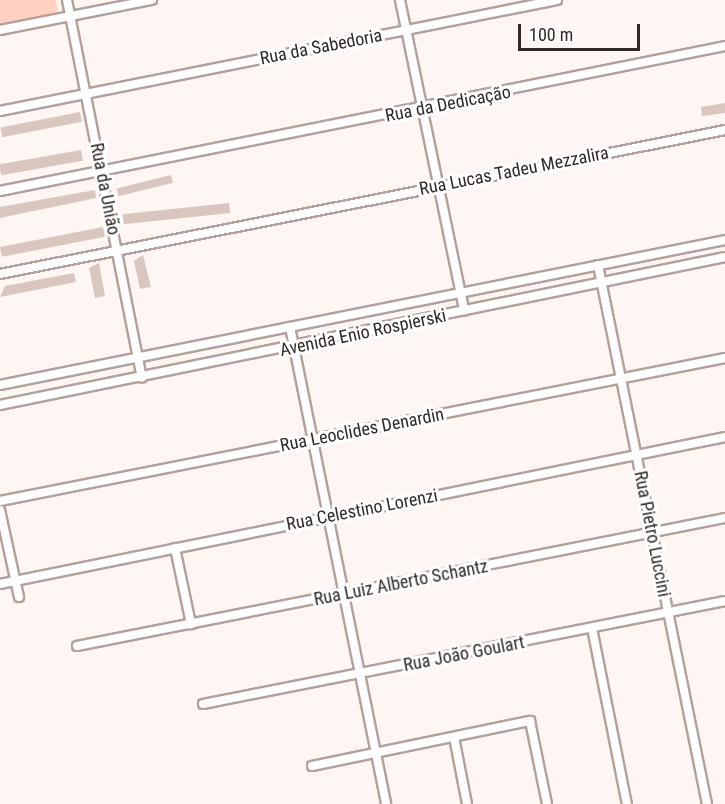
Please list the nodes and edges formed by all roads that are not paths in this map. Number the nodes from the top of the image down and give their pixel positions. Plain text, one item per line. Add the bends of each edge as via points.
1 (67, 0) edge
2 (152, 0) edge
3 (400, 0) edge
4 (557, 0) edge
5 (70, 16) junction
6 (0, 30) edge
7 (405, 31) junction
8 (725, 46) edge
9 (85, 93) junction
10 (422, 110) junction
11 (0, 111) edge
12 (725, 130) edge
13 (102, 171) junction
14 (439, 186) junction
15 (0, 191) edge
16 (725, 240) edge
17 (117, 252) junction
18 (725, 256) edge
19 (597, 265) junction
20 (0, 274) edge
21 (602, 282) junction
22 (460, 291) junction
23 (464, 310) junction
24 (291, 327) junction
25 (295, 348) junction
26 (139, 358) junction
27 (725, 358) edge
28 (142, 378) junction
29 (623, 379) junction
30 (0, 385) edge
31 (0, 405) edge
32 (725, 437) edge
33 (315, 438) junction
34 (636, 455) junction
35 (0, 501) edge
36 (0, 510) edge
37 (332, 517) junction
38 (725, 518) edge
39 (652, 532) junction
40 (176, 548) junction
41 (15, 580) junction
42 (0, 584) edge
43 (346, 594) junction
44 (19, 597) dead end
45 (725, 601) edge
46 (668, 610) junction
47 (191, 624) junction
48 (592, 628) junction
49 (77, 646) dead end
50 (361, 674) junction
51 (203, 704) dead end
52 (454, 737) junction
53 (376, 753) junction
54 (312, 766) dead end
55 (386, 804) edge
56 (466, 804) edge
57 (546, 804) edge
58 (627, 804) edge
59 (707, 804) edge

1 - 5 street, Rua da União
2 - 5 street
3 - 7 street
4 - 7 street, Rua da Sabedoria
5 - 6 street
5 - 9 street, Rua da União
7 - 9 street, Rua da Sabedoria
7 - 10 street
8 - 10 street, Rua da Dedicação
9 - 11 street, Rua da Sabedoria
9 - 13 street, Rua da União
10 - 13 street, Rua da Dedicação via 170,154
10 - 14 street
12 - 14 street, Rua Lucas Tadeu Mezzalira
13 - 15 street, Rua da Dedicação
13 - 17 street, Rua da União
14 - 17 street, Rua Lucas Tadeu Mezzalira
14 - 22 street
16 - 19 street, Avenida Enio Rospierski
17 - 20 street, Rua Lucas Tadeu Mezzalira
17 - 26 street, Rua da União
18 - 21 street, Avenida Enio Rospierski
19 - 21 street, Rua Pietro Luccini
19 - 22 street, Avenida Enio Rospierski
21 - 23 street, Avenida Enio Rospierski
21 - 29 street, Rua Pietro Luccini
22 - 23 street
22 - 24 street, Avenida Enio Rospierski
23 - 25 street, Avenida Enio Rospierski
24 - 25 street
24 - 26 street, Avenida Enio Rospierski
25 - 28 street, Avenida Enio Rospierski
25 - 33 street
26 - 28 street, Rua da União
26 - 30 street, Avenida Enio Rospierski
27 - 29 street, Rua Leoclides Denardin
28 - 31 street, Avenida Enio Rospierski
29 - 33 street, Rua Leoclides Denardin
29 - 34 street, Rua Pietro Luccini
32 - 34 street, Rua Celestino Lorenzi
33 - 35 street, Rua Leoclides Denardin
33 - 37 street
34 - 37 street, Rua Celestino Lorenzi
34 - 39 street, Rua Pietro Luccini
36 - 41 street
37 - 40 street, Rua Celestino Lorenzi
37 - 43 street
38 - 39 street, Rua Luiz Alberto Schantz
39 - 43 street, Rua Luiz Alberto Schantz
39 - 46 street, Rua Pietro Luccini
40 - 41 street, Rua Celestino Lorenzi
40 - 47 street
41 - 42 street, Rua Celestino Lorenzi
41 - 44 street
43 - 47 street, Rua Luiz Alberto Schantz
43 - 50 street
45 - 46 street, Rua João Goulart
46 - 48 street, Rua João Goulart
46 - 59 street, Rua Pietro Luccini
47 - 49 street, Rua Luiz Alberto Schantz
48 - 50 street, Rua João Goulart
48 - 58 street
50 - 51 street, Rua João Goulart
50 - 53 street
52 - 53 street
52 - 56 street
52 - 57 street via 530,722
53 - 54 street
53 - 55 street

